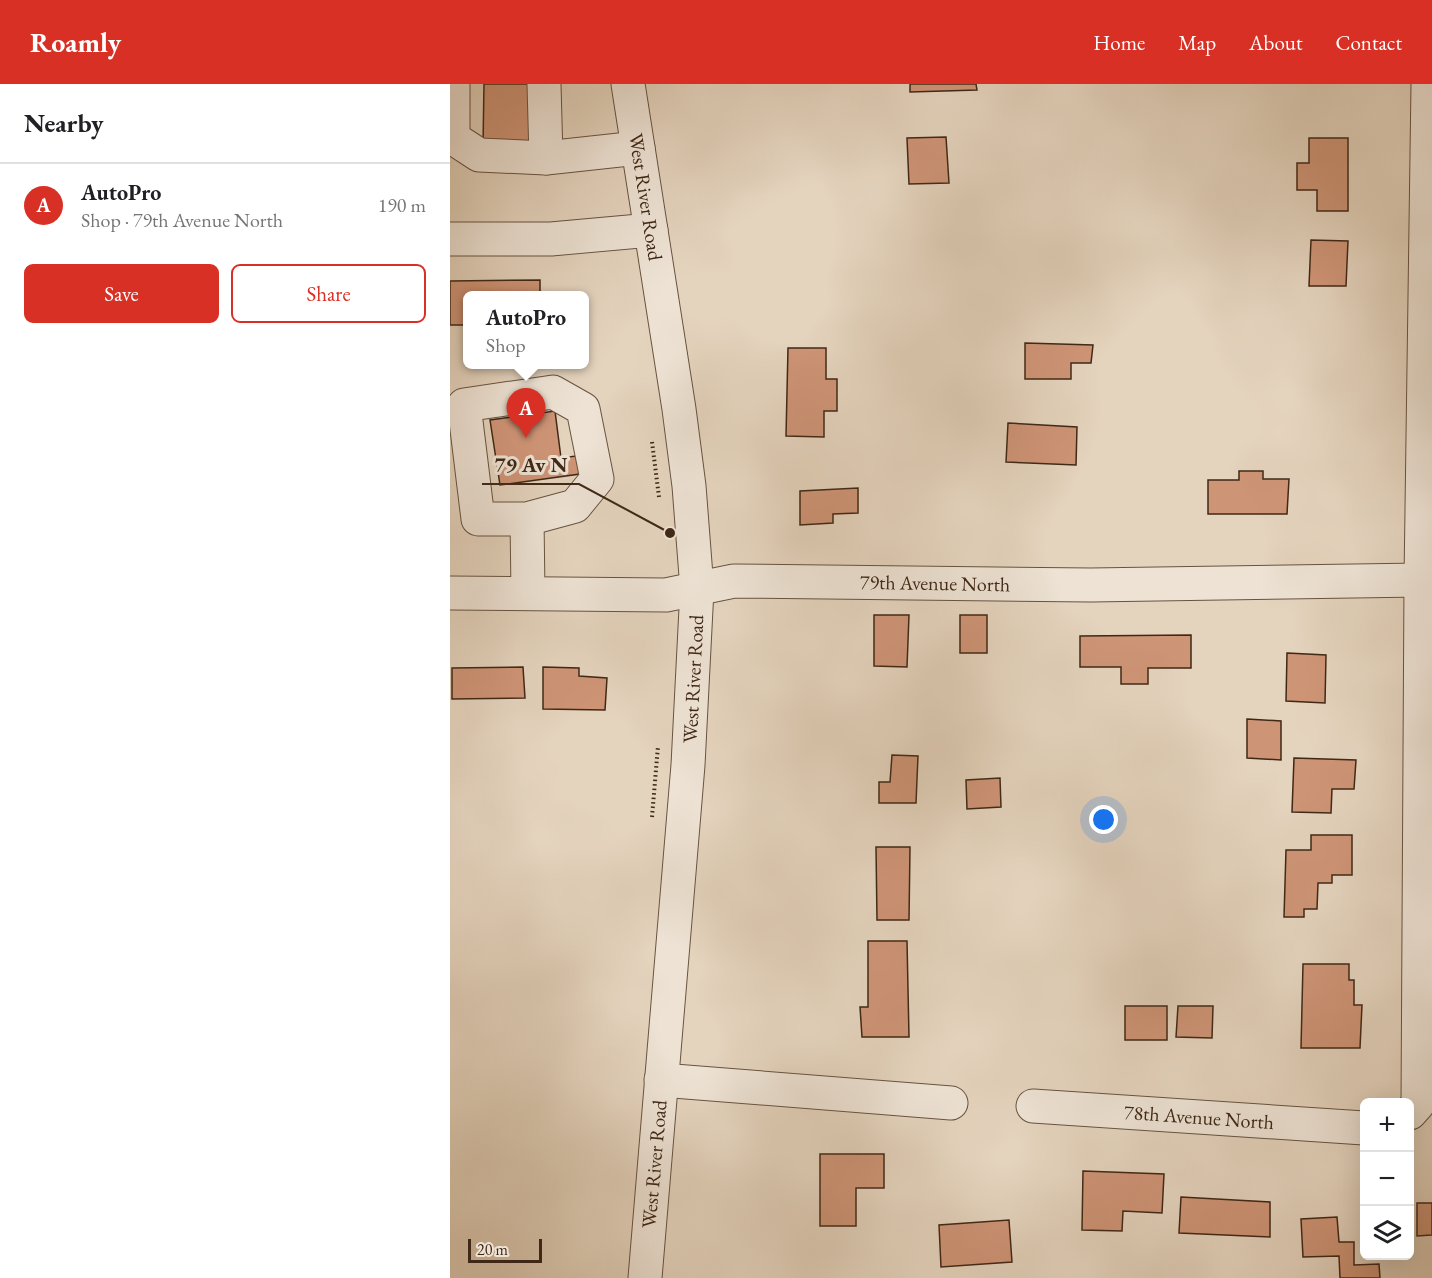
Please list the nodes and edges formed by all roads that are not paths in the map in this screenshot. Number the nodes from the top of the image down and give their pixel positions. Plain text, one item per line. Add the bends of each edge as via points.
1 (453, 84) edge
2 (544, 84) edge
3 (628, 84) edge
4 (1428, 84) edge
5 (638, 148) junction
6 (546, 158) junction
7 (651, 230) junction
8 (450, 239) edge
9 (527, 519) junction
10 (1421, 580) junction
11 (697, 589) junction
12 (450, 593) edge
13 (528, 593) junction
14 (661, 1080) junction
15 (951, 1103) dead end
16 (1034, 1106) dead end
17 (1414, 1108) edge
18 (1360, 1128) edge
19 (645, 1278) edge

1 - 6 street via 453,138 479,155
2 - 6 street
3 - 5 street, West River Road
4 - 10 street
5 - 6 street
5 - 7 street, West River Road
7 - 8 street via 551,239
7 - 11 street, West River Road via 689,486
9 - 9 street via 575,506 597,479 583,409 553,392 464,405 478,519
9 - 13 street
10 - 11 street, 79th Avenue North via 1091,585 734,581
10 - 17 street
11 - 13 street, 79th Avenue North via 666,595
11 - 14 street, West River Road via 688,765
12 - 13 street, 79th Avenue North
14 - 15 street
14 - 19 street, West River Road
16 - 18 street, 78th Avenue North

